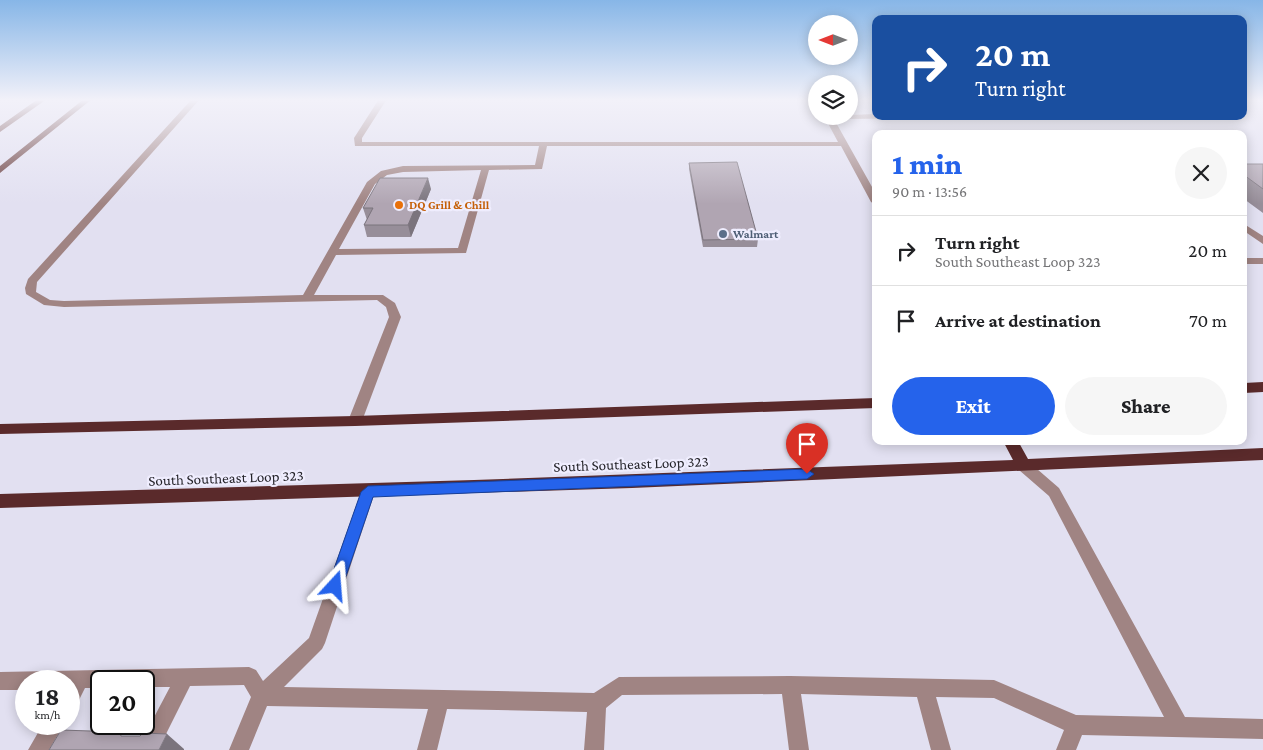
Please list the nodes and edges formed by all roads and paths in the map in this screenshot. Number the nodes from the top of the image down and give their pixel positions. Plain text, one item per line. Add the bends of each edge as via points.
1 (45, 134) edge
2 (164, 134) edge
3 (361, 134) edge
4 (837, 134) edge
5 (843, 144) junction
6 (542, 145) junction
7 (486, 167) junction
8 (0, 170) edge
9 (872, 195) edge
10 (1247, 228) edge
11 (1263, 241) edge
12 (332, 252) junction
13 (1247, 261) edge
14 (1263, 261) edge
15 (308, 297) junction
16 (1263, 387) edge
17 (1247, 388) edge
18 (872, 403) edge
19 (355, 421) junction
20 (0, 428) edge
21 (1012, 445) edge
22 (1263, 454) edge
23 (1024, 466) junction
24 (368, 492) junction
25 (0, 501) edge
26 (186, 676) junction
27 (81, 678) joint
28 (0, 681) edge
29 (790, 685) junction
30 (924, 688) junction
31 (261, 696) junction
32 (440, 699) junction
33 (597, 703) junction
34 (1076, 724) junction
35 (1180, 727) junction
36 (1263, 729) edge
37 (47, 735) edge
38 (149, 748) edge
39 (38, 750) edge
40 (239, 750) edge
41 (427, 750) edge
42 (594, 750) edge
43 (799, 750) edge
44 (941, 750) edge
45 (1066, 750) edge

1 - 8 main road
2 - 15 lane via 32,281 31,294 48,303 64,304
3 - 6 lane via 358,144
4 - 5 lane
5 - 6 lane
5 - 9 lane
6 - 7 lane via 539,167
7 - 12 lane via 403,168 378,175
7 - 12 lane via 462,251
10 - 11 lane
12 - 15 lane
13 - 14 lane
15 - 19 lane via 379,297 387,300 394,311 395,317
16 - 17 highway
18 - 19 highway
19 - 20 highway
21 - 23 highway
22 - 23 highway, South Southeast Loop 323
23 - 24 highway, South Southeast Loop 323
23 - 35 lane via 1054,492
24 - 25 highway, South Southeast Loop 323
24 - 31 lane via 316,643
26 - 27 lane
26 - 31 lane via 249,676
26 - 38 lane
27 - 28 lane
29 - 30 lane
29 - 33 lane via 618,686
29 - 43 lane
30 - 34 lane via 994,689
30 - 44 lane
31 - 32 lane
31 - 40 lane
32 - 33 lane
32 - 41 lane
33 - 42 lane
34 - 35 lane
34 - 45 lane
35 - 36 lane
37 - 39 lane

